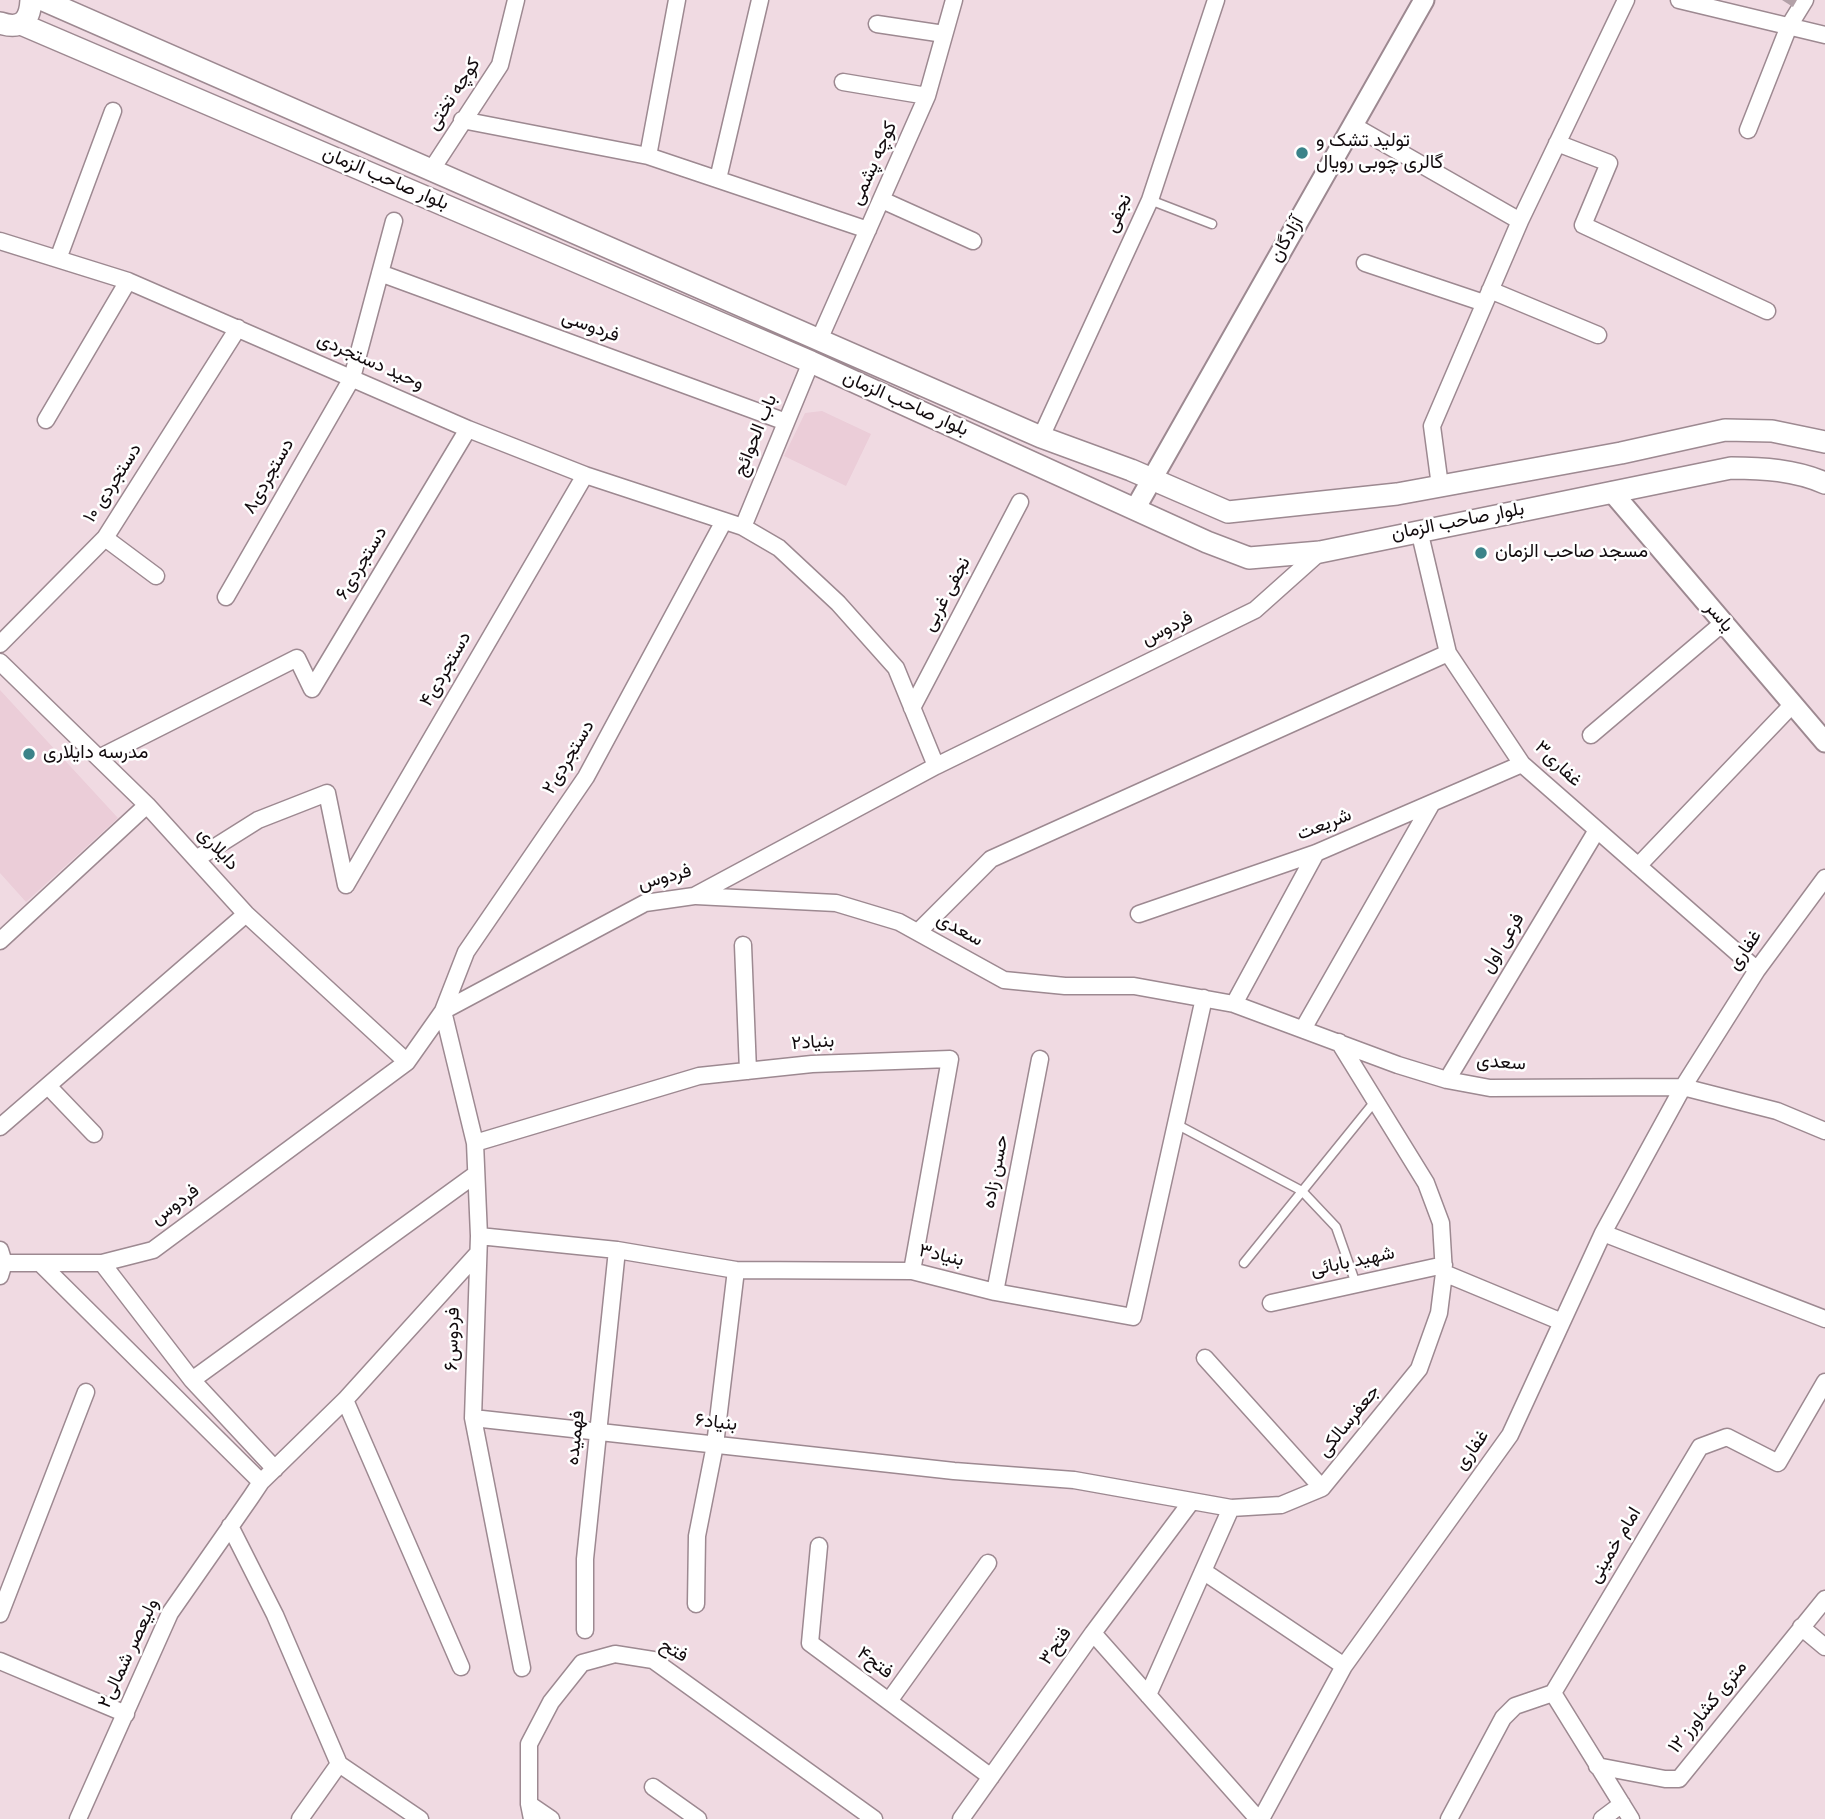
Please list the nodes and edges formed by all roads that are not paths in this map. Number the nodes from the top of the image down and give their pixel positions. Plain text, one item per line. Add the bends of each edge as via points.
1 (31, 0) edge
2 (43, 0) edge
3 (516, 0) edge
4 (677, 0) edge
5 (760, 0) edge
6 (954, 0) edge
7 (1216, 0) edge
8 (1424, 0) edge
9 (1626, 0) edge
10 (1805, 0) edge
11 (1687, 1) edge
12 (10, 24) edge
13 (877, 24) dead end
14 (1789, 26) junction
15 (944, 34) junction
16 (1825, 34) edge
17 (843, 82) dead end
18 (927, 96) junction
19 (113, 111) dead end
20 (463, 120) junction
21 (1354, 126) junction
22 (1748, 130) dead end
23 (1557, 143) junction
24 (648, 156) junction
25 (432, 169) junction
26 (718, 179) junction
27 (882, 200) junction
28 (1150, 200) junction
29 (394, 221) dead end
30 (1520, 221) junction
31 (1212, 224) dead end
32 (869, 230) junction
33 (0, 241) edge
34 (974, 241) dead end
35 (58, 259) junction
36 (1365, 263) dead end
37 (380, 273) junction
38 (128, 281) junction
39 (1487, 296) junction
40 (1767, 311) dead end
41 (238, 328) junction
42 (1598, 335) dead end
43 (819, 340) junction
44 (811, 362) junction
45 (352, 378) junction
46 (46, 420) dead end
47 (786, 422) junction
48 (468, 429) junction
49 (1041, 438) junction
50 (1823, 439) edge
51 (585, 475) junction
52 (1151, 479) junction
53 (1825, 483) edge
54 (1440, 486) junction
55 (1612, 492) junction
56 (1020, 502) dead end
57 (1135, 509) junction
58 (724, 521) junction
59 (743, 527) junction
60 (1419, 530) junction
61 (105, 538) junction
62 (1320, 552) junction
63 (156, 576) dead end
64 (226, 597) dead end
65 (1723, 623) junction
66 (0, 644) edge
67 (1448, 653) junction
68 (0, 662) edge
69 (1792, 705) junction
70 (912, 708) junction
71 (1591, 736) dead end
72 (1825, 742) edge
73 (99, 758) junction
74 (1522, 764) junction
75 (936, 766) junction
76 (1432, 803) junction
77 (147, 805) junction
78 (1597, 830) junction
79 (1316, 853) junction
80 (196, 859) junction
81 (1638, 866) junction
82 (1825, 878) edge
83 (694, 896) junction
84 (246, 914) junction
85 (1139, 915) dead end
86 (918, 932) junction
87 (0, 941) edge
88 (743, 945) dead end
89 (1757, 970) junction
90 (1204, 998) junction
91 (1234, 1004) junction
92 (443, 1011) junction
93 (1303, 1028) junction
94 (1339, 1042) junction
95 (1040, 1059) dead end
96 (407, 1062) junction
97 (748, 1071) junction
98 (1447, 1080) junction
99 (48, 1086) junction
100 (1683, 1087) junction
101 (1376, 1100) junction
102 (1176, 1124) junction
103 (0, 1127) edge
104 (1825, 1131) edge
105 (94, 1134) dead end
106 (475, 1143) junction
107 (476, 1174) junction
108 (1302, 1191) junction
109 (1603, 1233) junction
110 (479, 1236) junction
111 (617, 1250) junction
112 (478, 1253) junction
113 (1, 1263) edge
114 (40, 1263) junction
115 (102, 1263) junction
116 (1244, 1263) dead end
117 (1444, 1269) junction
118 (736, 1270) junction
119 (912, 1271) junction
120 (1356, 1284) junction
121 (995, 1292) junction
122 (1271, 1303) dead end
123 (1825, 1319) edge
124 (1562, 1322) junction
125 (1205, 1358) dead end
126 (192, 1380) junction
127 (1825, 1382) edge
128 (86, 1392) dead end
129 (345, 1400) junction
130 (473, 1418) junction
131 (599, 1432) junction
132 (715, 1445) junction
133 (275, 1469) junction
134 (954, 1471) joint
135 (261, 1482) junction
136 (1322, 1488) junction
137 (1191, 1502) junction
138 (1231, 1508) junction
139 (230, 1526) junction
140 (819, 1546) dead end
141 (988, 1563) dead end
142 (1203, 1571) junction
143 (1825, 1599) edge
144 (696, 1604) dead end
145 (0, 1614) edge
146 (1801, 1627) junction
147 (585, 1630) dead end
148 (1093, 1633) junction
149 (1825, 1647) edge
150 (0, 1661) edge
151 (1344, 1665) junction
152 (461, 1667) dead end
153 (522, 1668) dead end
154 (1553, 1693) junction
155 (1148, 1695) junction
156 (889, 1701) junction
157 (126, 1714) junction
158 (339, 1764) junction
159 (1597, 1766) junction
160 (991, 1777) junction
161 (653, 1787) dead end
162 (1622, 1804) junction
163 (531, 1811) edge
164 (78, 1819) edge
165 (300, 1819) edge
166 (420, 1819) edge
167 (551, 1819) edge
168 (698, 1819) edge
169 (874, 1819) edge
170 (961, 1819) edge
171 (1260, 1819) edge
172 (1449, 1819) edge
173 (1602, 1819) edge
174 (1631, 1819) edge

1 - 12 main road via 30,12
2 - 25 main road, بلوار صاحب الزمان
3 - 20 street, کوچه تختی via 500,65
4 - 24 street
5 - 26 street
6 - 15 street, کوچه پشمی
7 - 28 street, نجفی
8 - 21 street, آزادگان
9 - 23 street
10 - 14 street
11 - 14 street
12 - 44 main road, بلوار صاحب الزمان
13 - 15 street
14 - 16 street
14 - 22 street
15 - 18 street, کوچه پشمی
17 - 18 street
18 - 27 street, کوچه پشمی
19 - 35 street
20 - 24 street
20 - 25 street, کوچه تختی
21 - 30 street
21 - 52 street, آزادگان
23 - 30 street
23 - 40 street via 1609,163 1583,225
24 - 26 street
25 - 43 main road, بلوار صاحب الزمان
26 - 32 street
27 - 32 street, کوچه پشمی
27 - 34 street
28 - 31 lane
28 - 49 street, نجفی
29 - 37 street, دستجردی۸
30 - 39 street
32 - 43 street, کوچه پشمی
33 - 35 street, وحید دستجردی
35 - 38 street, وحید دستجردی
36 - 39 street
37 - 45 street, دستجردی۸
37 - 47 street, فردوسی
38 - 41 street, وحید دستجردی
38 - 46 street
39 - 42 street
39 - 54 street via 1432,426
41 - 45 street, وحید دستجردی
41 - 61 street, دستجردی ۱۰
43 - 49 main road, بلوار صاحب الزمان
44 - 47 street, باب الحوائج
44 - 57 main road, بلوار صاحب الزمان
45 - 48 street, وحید دستجردی
45 - 64 street, دستجردی۸
47 - 59 street, باب الحوائج
48 - 51 street, وحید دستجردی
48 - 73 street, دستجردی۶ via 312,690 297,658
49 - 52 main road, بلوار صاحب الزمان
50 - 54 main road, بلوار صاحب الزمان via 1725,430
51 - 58 street, وحید دستجردی
51 - 80 street, دستجردی۴ via 346,885 327,793 258,820
52 - 54 main road, بلوار صاحب الزمان via 1228,512
52 - 57 street, آزادگان
53 - 55 main road, بلوار صاحب الزمان via 1767,468 1731,468
55 - 60 main road, بلوار صاحب الزمان
55 - 65 street, یاسر
56 - 70 street, نجفی غربی
57 - 62 main road, بلوار صاحب الزمان via 1249,558
58 - 59 street, وحید دستجردی
58 - 92 street, دستجردی۲ via 586,777 466,952
59 - 70 street via 779,548 838,603 896,668
60 - 62 main road, بلوار صاحب الزمان
60 - 67 street, غفاری۳
61 - 63 street
61 - 66 street, دستجردی ۱۰
62 - 75 street, فردوس via 1255,610
65 - 69 street, یاسر
65 - 71 street
67 - 74 street, غفاری۳
67 - 86 street via 991,859
68 - 73 street, دایلاری
69 - 72 street, یاسر
69 - 81 street
70 - 75 street
73 - 77 street, دایلاری
74 - 76 street, شریعت
74 - 78 street, غفاری۳
75 - 83 street, فردوس
76 - 79 street, شریعت
76 - 93 street
77 - 80 street, دایلاری
77 - 87 street
78 - 81 street, غفاری۳
78 - 98 street, فرعی اول
79 - 85 street, شریعت
79 - 91 street
80 - 84 street, دایلاری
81 - 89 street, غفاری۳
82 - 89 street, غفاری
83 - 86 street, سعدی via 836,903
83 - 92 street, فردوس via 645,903
84 - 96 street, دایلاری
84 - 99 street
86 - 90 street, سعدی via 1004,980 1134,986
88 - 97 street
89 - 100 street, غفاری
90 - 91 street, سعدی
90 - 102 street
91 - 93 street, سعدی
92 - 96 street, فردوس
92 - 106 street, فردوس۶
93 - 94 street, سعدی
94 - 98 street, سعدی
94 - 101 street, جعفرسالکی
95 - 121 street, حسن زاده
96 - 115 street, فردوس via 153,1250
97 - 106 street, بنیاد۲ via 699,1076
97 - 119 street, بنیاد۲ via 950,1059
98 - 100 street, سعدی via 1490,1088
99 - 103 street
99 - 105 street
100 - 104 street via 1777,1111
100 - 109 street, غفاری
101 - 108 lane
101 - 117 street, جعفرسالکی via 1426,1183 1441,1223
102 - 108 lane
102 - 121 street, بنیاد۳ via 1133,1317
106 - 107 street, فردوس۶
107 - 110 street, فردوس۶
107 - 126 street
108 - 116 lane
108 - 120 lane via 1335,1227
109 - 123 street
109 - 124 street, غفاری
110 - 111 street, بنیاد۳
110 - 112 street, فردوس۶
111 - 118 street, بنیاد۳
111 - 131 street, فهمیده
112 - 129 street, ولیعصر شمالی۲
112 - 130 street, فردوس۶
113 - 114 street, فردوس
114 - 115 street, فردوس
114 - 135 street
115 - 126 street
117 - 120 street, شهید بابائی
117 - 124 street
117 - 136 street, جعفرسالکی via 1439,1313 1419,1369
118 - 119 street, بنیاد۳
118 - 132 street
119 - 121 street, بنیاد۳
120 - 122 street, شهید بابائی
124 - 151 street, غفاری via 1510,1435
125 - 136 street
126 - 133 street
127 - 154 street, امام خمینی via 1778,1463 1727,1437 1700,1447
128 - 145 street
129 - 133 street, ولیعصر شمالی۲
129 - 152 street
130 - 131 street, بنیاد۶
130 - 153 street, فردوس۶
131 - 132 street, بنیاد۶
131 - 147 street, فهمیده via 585,1559
132 - 134 street, بنیاد۶
132 - 144 street via 697,1536
133 - 135 street, ولیعصر شمالی۲
134 - 137 street, جعفرسالکی via 1074,1480
135 - 139 street, ولیعصر شمالی۲
136 - 138 street, جعفرسالکی via 1281,1505
137 - 138 street, جعفرسالکی
137 - 148 street, فتح۳
138 - 142 street
139 - 157 street, ولیعصر شمالی۲ via 170,1612
139 - 158 street via 275,1615
140 - 156 street, فتح۴ via 810,1643
141 - 156 street
142 - 151 street
142 - 155 street
143 - 146 street, ۱۲ متری کشاورز
146 - 149 street
146 - 159 street, ۱۲ متری کشاورز via 1679,1779
148 - 155 street
148 - 160 street, فتح۳
150 - 157 street
151 - 171 street, غفاری
154 - 159 street
154 - 172 street via 1515,1706 1503,1718
155 - 171 street
156 - 160 street, فتح۴
157 - 164 street, ولیعصر شمالی۲
158 - 165 street
158 - 166 street
159 - 162 street
160 - 170 street, فتح۳
161 - 168 street
162 - 173 street
162 - 174 street
163 - 167 street
163 - 169 street, فتح via 528,1745 551,1702 583,1662 615,1654 653,1660

